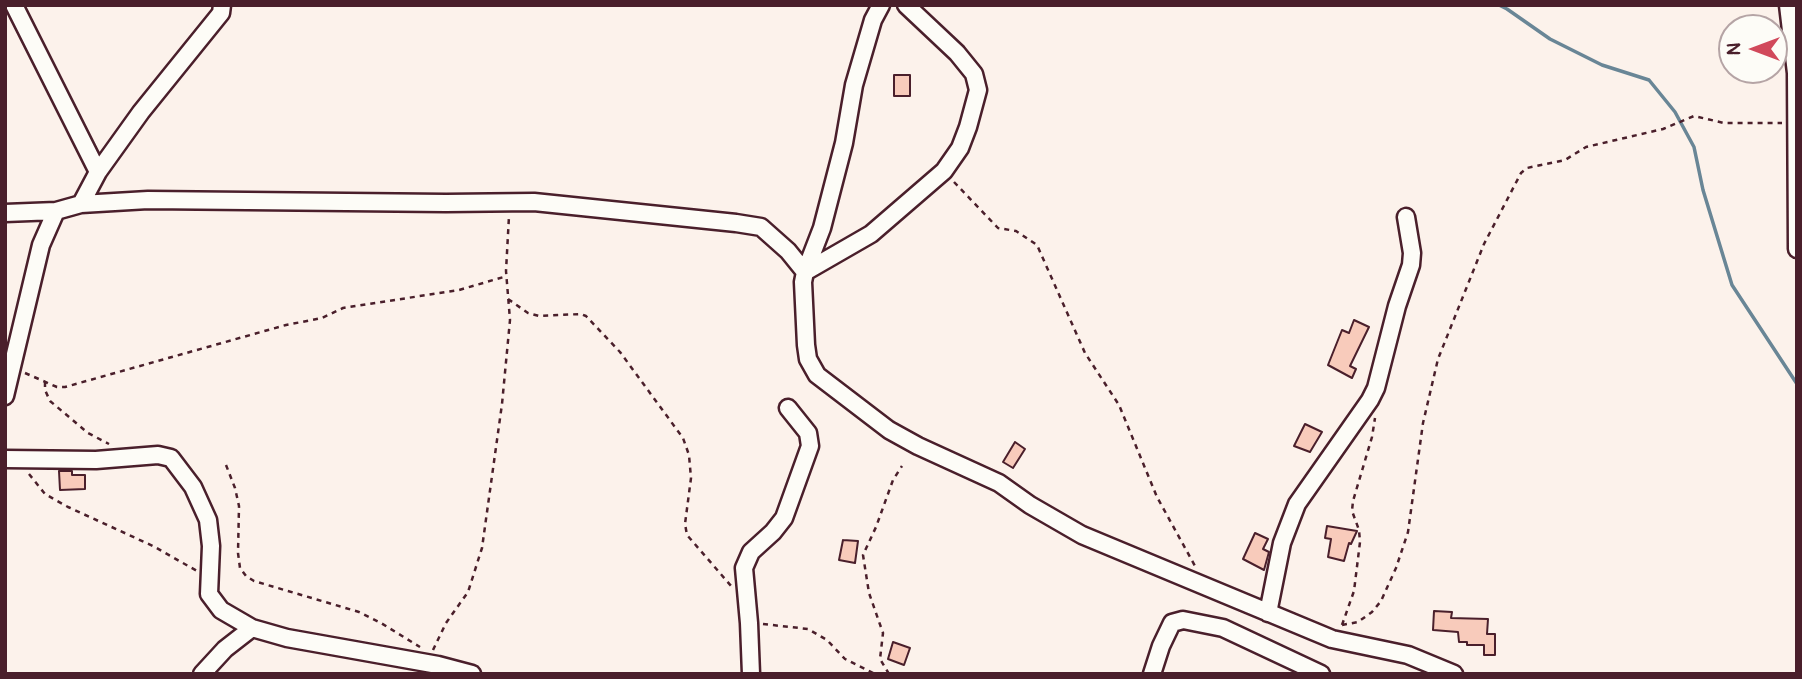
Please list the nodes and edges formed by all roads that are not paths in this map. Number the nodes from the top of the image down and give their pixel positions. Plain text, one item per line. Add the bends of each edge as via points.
1 (14, 5) edge
2 (222, 5) edge
3 (881, 5) edge
4 (906, 5) edge
5 (1788, 5) edge
6 (1796, 123) edge
7 (98, 172) junction
8 (80, 204) junction
9 (56, 211) junction
10 (5, 213) edge
11 (1406, 217) dead end
12 (1797, 249) edge
13 (805, 272) junction
14 (5, 396) edge
15 (788, 408) dead end
16 (9, 459) edge
17 (1268, 613) junction
18 (253, 628) junction
19 (202, 674) edge
20 (472, 674) edge
21 (751, 674) edge
22 (1152, 674) edge
23 (1321, 674) edge
24 (1454, 674) edge

1 - 7 street
2 - 7 street
3 - 13 street via 854,85 822,228
4 - 13 street via 974,75 978,90 968,127 944,171 871,234
5 - 6 street
6 - 12 street
7 - 8 street
8 - 9 street
8 - 13 street via 148,200 534,202 761,227
9 - 10 street
9 - 14 street via 41,245
11 - 17 street via 1411,265 1382,371 1370,400 1297,504 1282,543
13 - 17 street via 808,359 817,375 889,430 999,483 1082,535
15 - 21 street via 808,433 810,446 784,519 746,558
16 - 18 street via 171,458 193,487 210,526 209,589 213,601
17 - 24 street via 1332,639 1408,655
18 - 19 street
18 - 20 street
22 - 23 street via 1172,624 1183,620 1223,628

